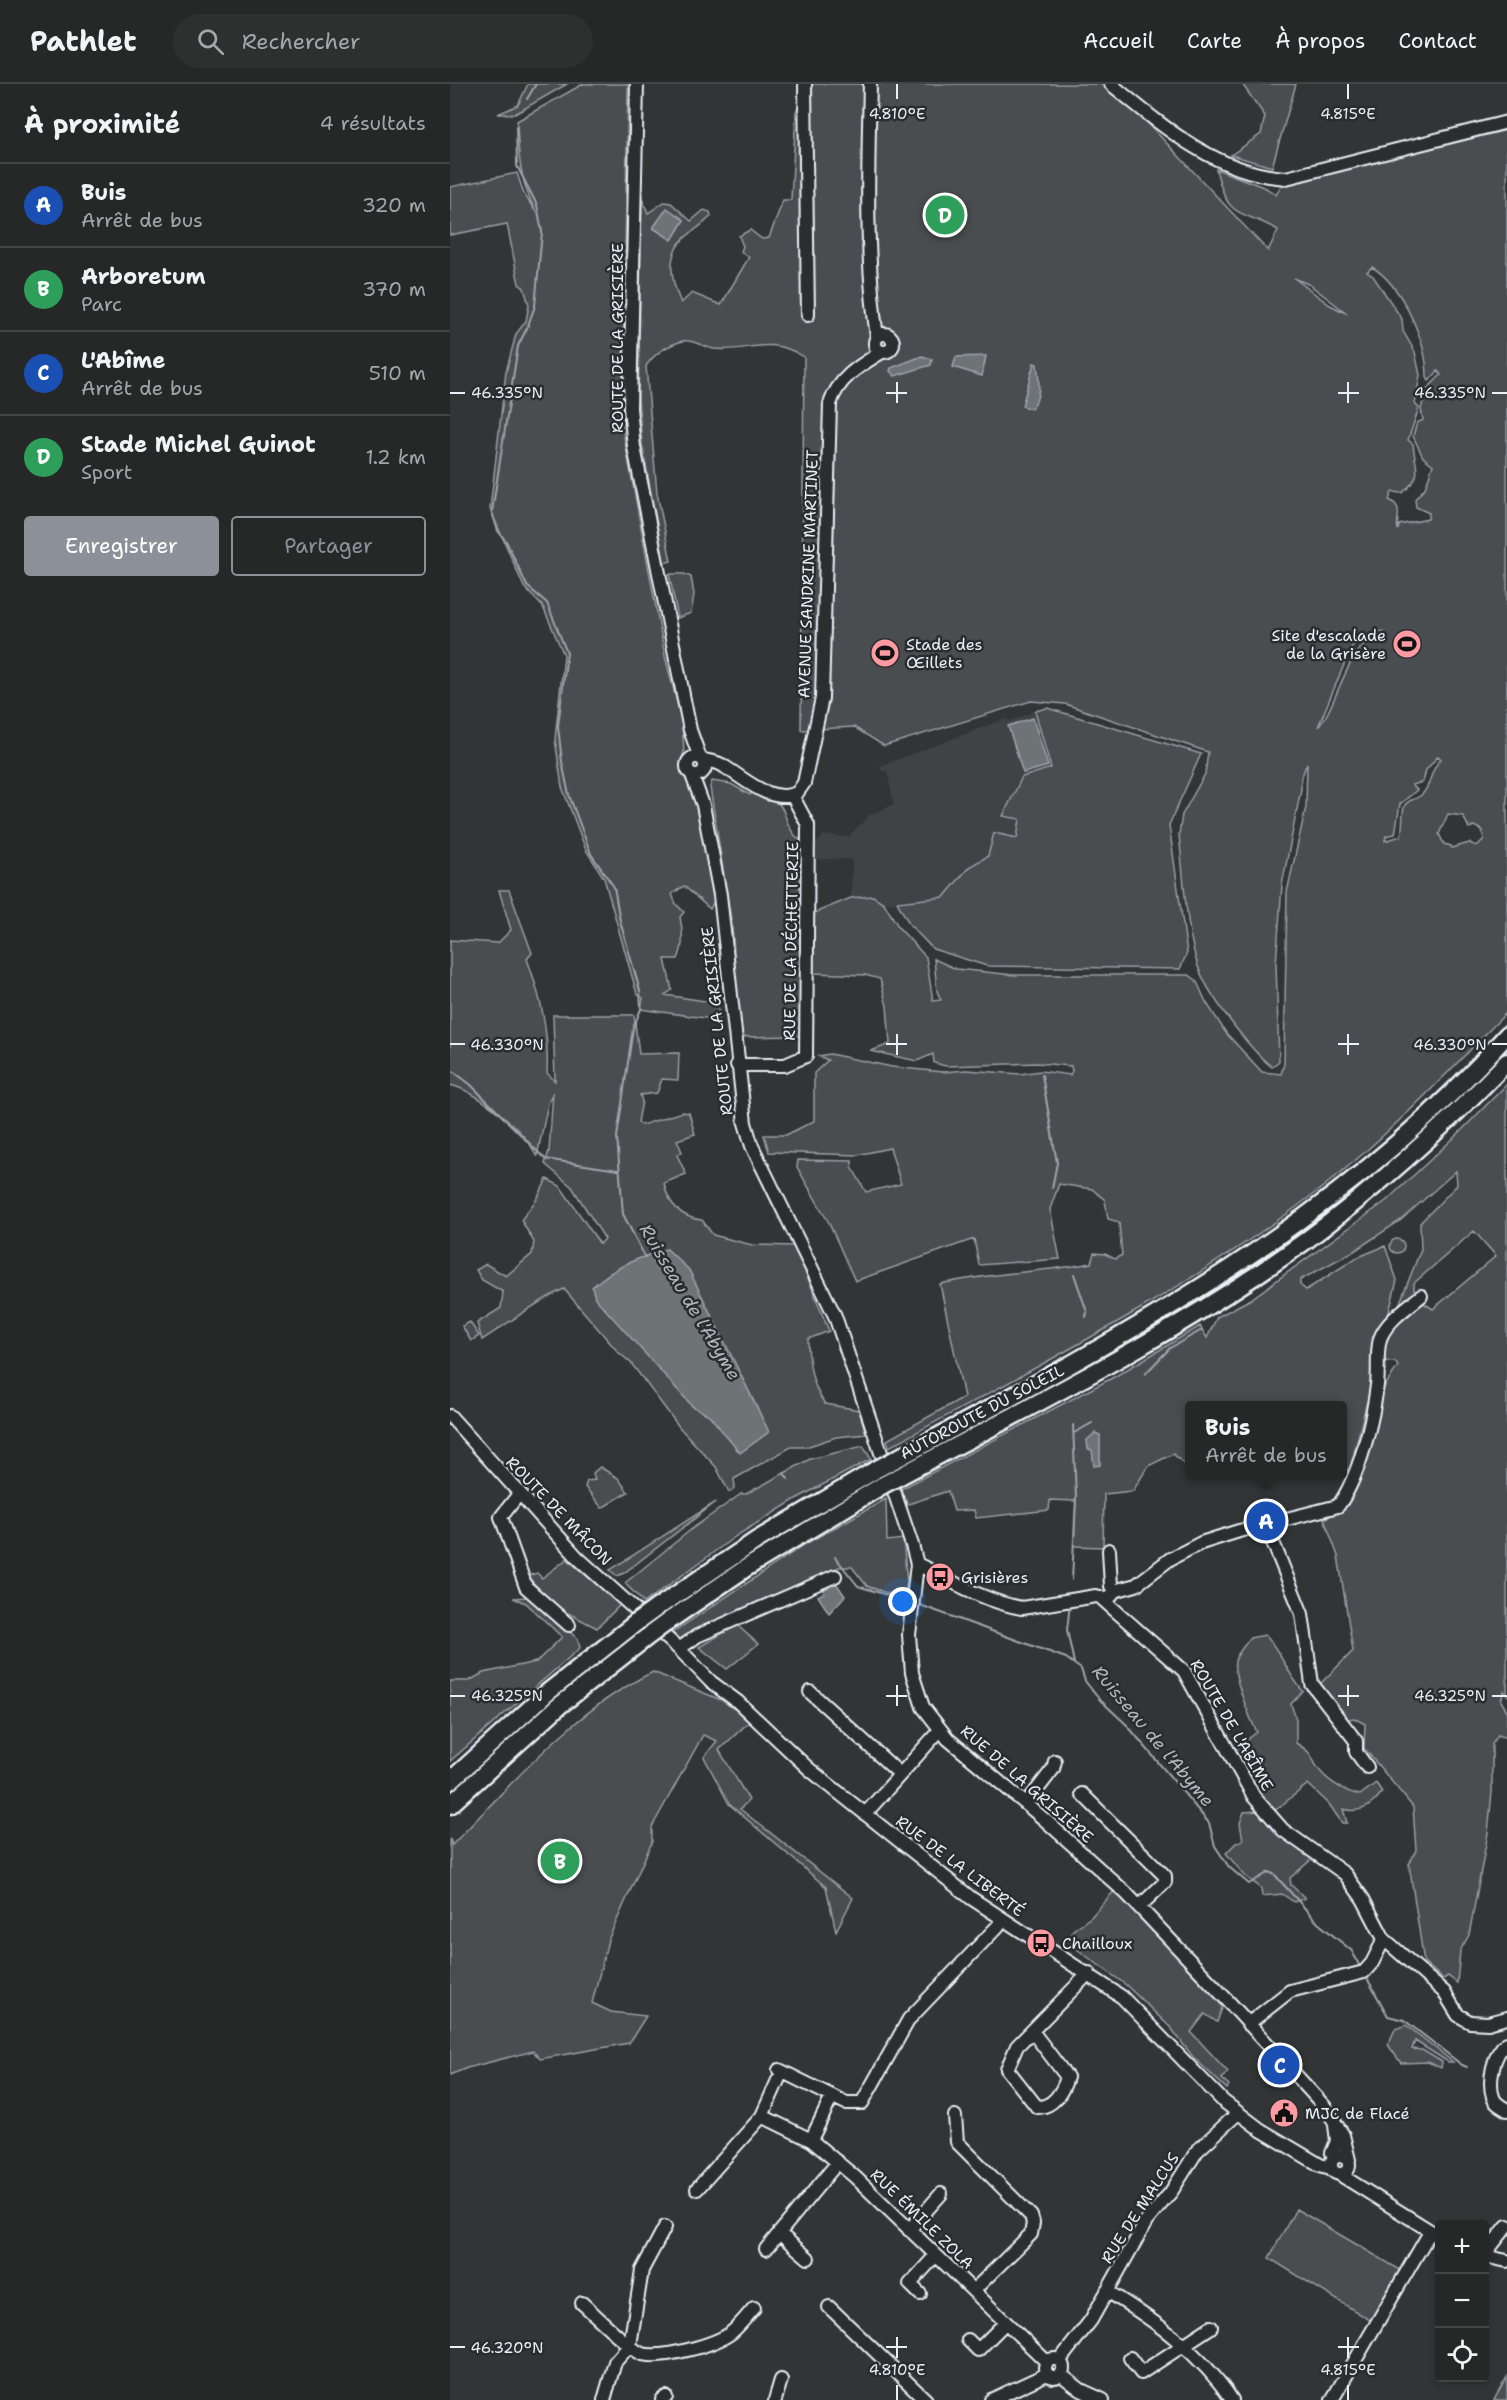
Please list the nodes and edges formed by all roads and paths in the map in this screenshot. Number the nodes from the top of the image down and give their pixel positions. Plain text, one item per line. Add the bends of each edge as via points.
1 (639, 84) edge
2 (805, 84) edge
3 (870, 84) edge
4 (1111, 84) edge
5 (1507, 122) edge
6 (808, 315) dead end
7 (698, 766) junction
8 (792, 795) junction
9 (1507, 1035) edge
10 (1507, 1062) edge
11 (737, 1065) junction
12 (792, 1224) joint
13 (1421, 1296) dead end
14 (450, 1416) edge
15 (519, 1494) junction
16 (1266, 1525) junction
17 (1109, 1550) dead end
18 (916, 1564) junction
19 (835, 1576) dead end
20 (1114, 1591) junction
21 (1107, 1602) junction
22 (648, 1622) junction
23 (569, 1625) dead end
24 (679, 1649) junction
25 (810, 1692) dead end
26 (940, 1730) junction
27 (1055, 1761) dead end
28 (1367, 1767) dead end
29 (900, 1774) junction
30 (450, 1781) edge
31 (1082, 1794) dead end
32 (1026, 1804) junction
33 (450, 1805) edge
34 (865, 1814) junction
35 (1139, 1907) junction
36 (1002, 1919) junction
37 (1384, 1939) junction
38 (1089, 1973) junction
39 (1507, 2018) edge
40 (1248, 2024) junction
41 (1032, 2031) junction
42 (1507, 2043) edge
43 (830, 2103) dead end
44 (1507, 2110) edge
45 (1238, 2113) junction
46 (762, 2116) junction
47 (955, 2116) dead end
48 (1335, 2124) junction
49 (811, 2140) junction
50 (1333, 2161) junction
51 (838, 2162) junction
52 (1349, 2163) junction
53 (1360, 2186) junction
54 (697, 2189) dead end
55 (941, 2194) dead end
56 (1507, 2226) edge
57 (665, 2227) dead end
58 (909, 2230) junction
59 (779, 2233) junction
60 (1435, 2235) edge
61 (766, 2249) dead end
62 (1489, 2250) edge
63 (936, 2255) junction
64 (1489, 2256) edge
65 (808, 2258) dead end
66 (1507, 2261) edge
67 (973, 2291) junction
68 (1107, 2291) junction
69 (920, 2294) dead end
70 (582, 2302) dead end
71 (829, 2307) dead end
72 (754, 2308) dead end
73 (1005, 2324) junction
74 (1211, 2327) dead end
75 (968, 2340) dead end
76 (1182, 2344) junction
77 (630, 2345) junction
78 (1130, 2358) dead end
79 (1051, 2365) junction
80 (781, 2379) dead end
81 (1082, 2390) junction
82 (604, 2400) edge
83 (775, 2400) edge
84 (926, 2400) edge
85 (991, 2400) edge
86 (1071, 2400) edge
87 (1102, 2400) edge
88 (1232, 2400) edge
89 (1332, 2400) edge

1 - 7 street, ROUTE DE LA GRISIÈRE via 630,408 634,447
2 - 6 street
3 - 8 street, AVENUE SANDRINE MARTINET via 868,167 874,307 880,342 838,386 830,404 822,698 804,783
4 - 5 street via 1192,147 1267,177 1286,178
7 - 8 street via 720,764 768,793
7 - 11 street, ROUTE DE LA GRISIÈRE via 720,895
8 - 11 street, RUE DE LA DÉCHETTERIE via 808,825 806,1056 786,1065
9 - 22 highway, AUTOROUTE DU SOLEIL, bridge via 1396,1145 1256,1253 1137,1327 877,1469 757,1540
10 - 22 highway, AUTOROUTE DU SOLEIL, bridge via 1403,1162 1268,1267 1146,1342 884,1485 746,1568 670,1620
11 - 12 street, ROUTE DE LA GRISIÈRE via 752,1146
12 - 18 street, RUE DE LA GRISIÈRE via 855,1369
13 - 16 street via 1380,1338 1373,1406 1346,1497 1335,1509
14 - 15 street, ROUTE DE MÂCON
15 - 22 street, ROUTE DE MÂCON via 578,1558
15 - 23 street via 501,1517 515,1561 526,1587
16 - 20 street via 1201,1543 1170,1559 1136,1585
16 - 28 street via 1302,1614 1315,1691 1356,1741 1356,1752
17 - 20 street
18 - 21 street via 1012,1606 1041,1606 1096,1596
18 - 26 street, RUE DE LA GRISIÈRE via 909,1635 912,1673 923,1707
19 - 24 street via 697,1636
20 - 21 street
21 - 37 street, ROUTE DE L'ABÎME via 1184,1671 1254,1797 1283,1830 1345,1874 1364,1899
22 - 24 street, RUE DE LA LIBERTÉ
22 - 30 highway, AUTOROUTE DU SOLEIL via 530,1708
22 - 33 highway, AUTOROUTE DU SOLEIL
24 - 34 street, RUE DE LA LIBERTÉ via 791,1753
25 - 29 street
26 - 29 street
26 - 32 street, RUE DE LA GRISIÈRE
27 - 32 street
29 - 34 street
31 - 35 street via 1165,1876 1165,1882
32 - 35 street, RUE DE LA GRISIÈRE
34 - 36 street, RUE DE LA LIBERTÉ
35 - 40 street, RUE DE LA GRISIÈRE
36 - 38 street, RUE DE LA LIBERTÉ
36 - 46 street via 909,2019 862,2103 846,2103 779,2074
37 - 39 street via 1444,1992 1458,2015 1470,2022
37 - 40 street via 1364,1972 1290,1991
38 - 41 street
38 - 45 street, RUE DE LA LIBERTÉ via 1137,2010 1214,2093
40 - 48 street, RUE DE LA GRISIÈRE via 1310,2090
41 - 41 street via 1017,2046 1007,2069 1037,2107 1044,2107 1052,2103 1067,2077
42 - 44 street via 1496,2056 1493,2096
43 - 49 street
45 - 50 street, RUE DE LA LIBERTÉ via 1309,2157
45 - 68 street, RUE DE MALCUS via 1197,2151 1146,2222
46 - 49 street, RUE ÉMILE ZOLA
46 - 54 street
47 - 67 street via 957,2142 1034,2223 1030,2234
48 - 50 street
48 - 52 street, RUE DE LA GRISIÈRE via 1343,2135
49 - 51 street, RUE ÉMILE ZOLA
50 - 52 street via 1341,2155
50 - 53 street, RUE DE LA LIBERTÉ
51 - 58 street, RUE ÉMILE ZOLA
51 - 59 street
52 - 53 street
53 - 60 street, RUE DE LA LIBERTÉ
55 - 58 street
56 - 62 street
57 - 77 street via 642,2270
58 - 63 street, RUE ÉMILE ZOLA
59 - 61 street
59 - 65 street
60 - 89 street
63 - 67 street, RUE ÉMILE ZOLA
63 - 69 street via 910,2284
64 - 66 street
67 - 73 street, RUE ÉMILE ZOLA
68 - 76 street
68 - 79 street, RUE DE MALCUS via 1091,2320
70 - 77 street
71 - 84 street
72 - 77 street via 730,2333 686,2350 640,2354
73 - 75 street via 978,2350
73 - 79 street, RUE ÉMILE ZOLA
74 - 76 street
76 - 78 street via 1142,2373
76 - 88 street
77 - 82 street via 615,2362
79 - 81 street via 1053,2377 1060,2374
79 - 85 street, RUE DE MALCUS
80 - 83 street
81 - 86 street
81 - 87 street

